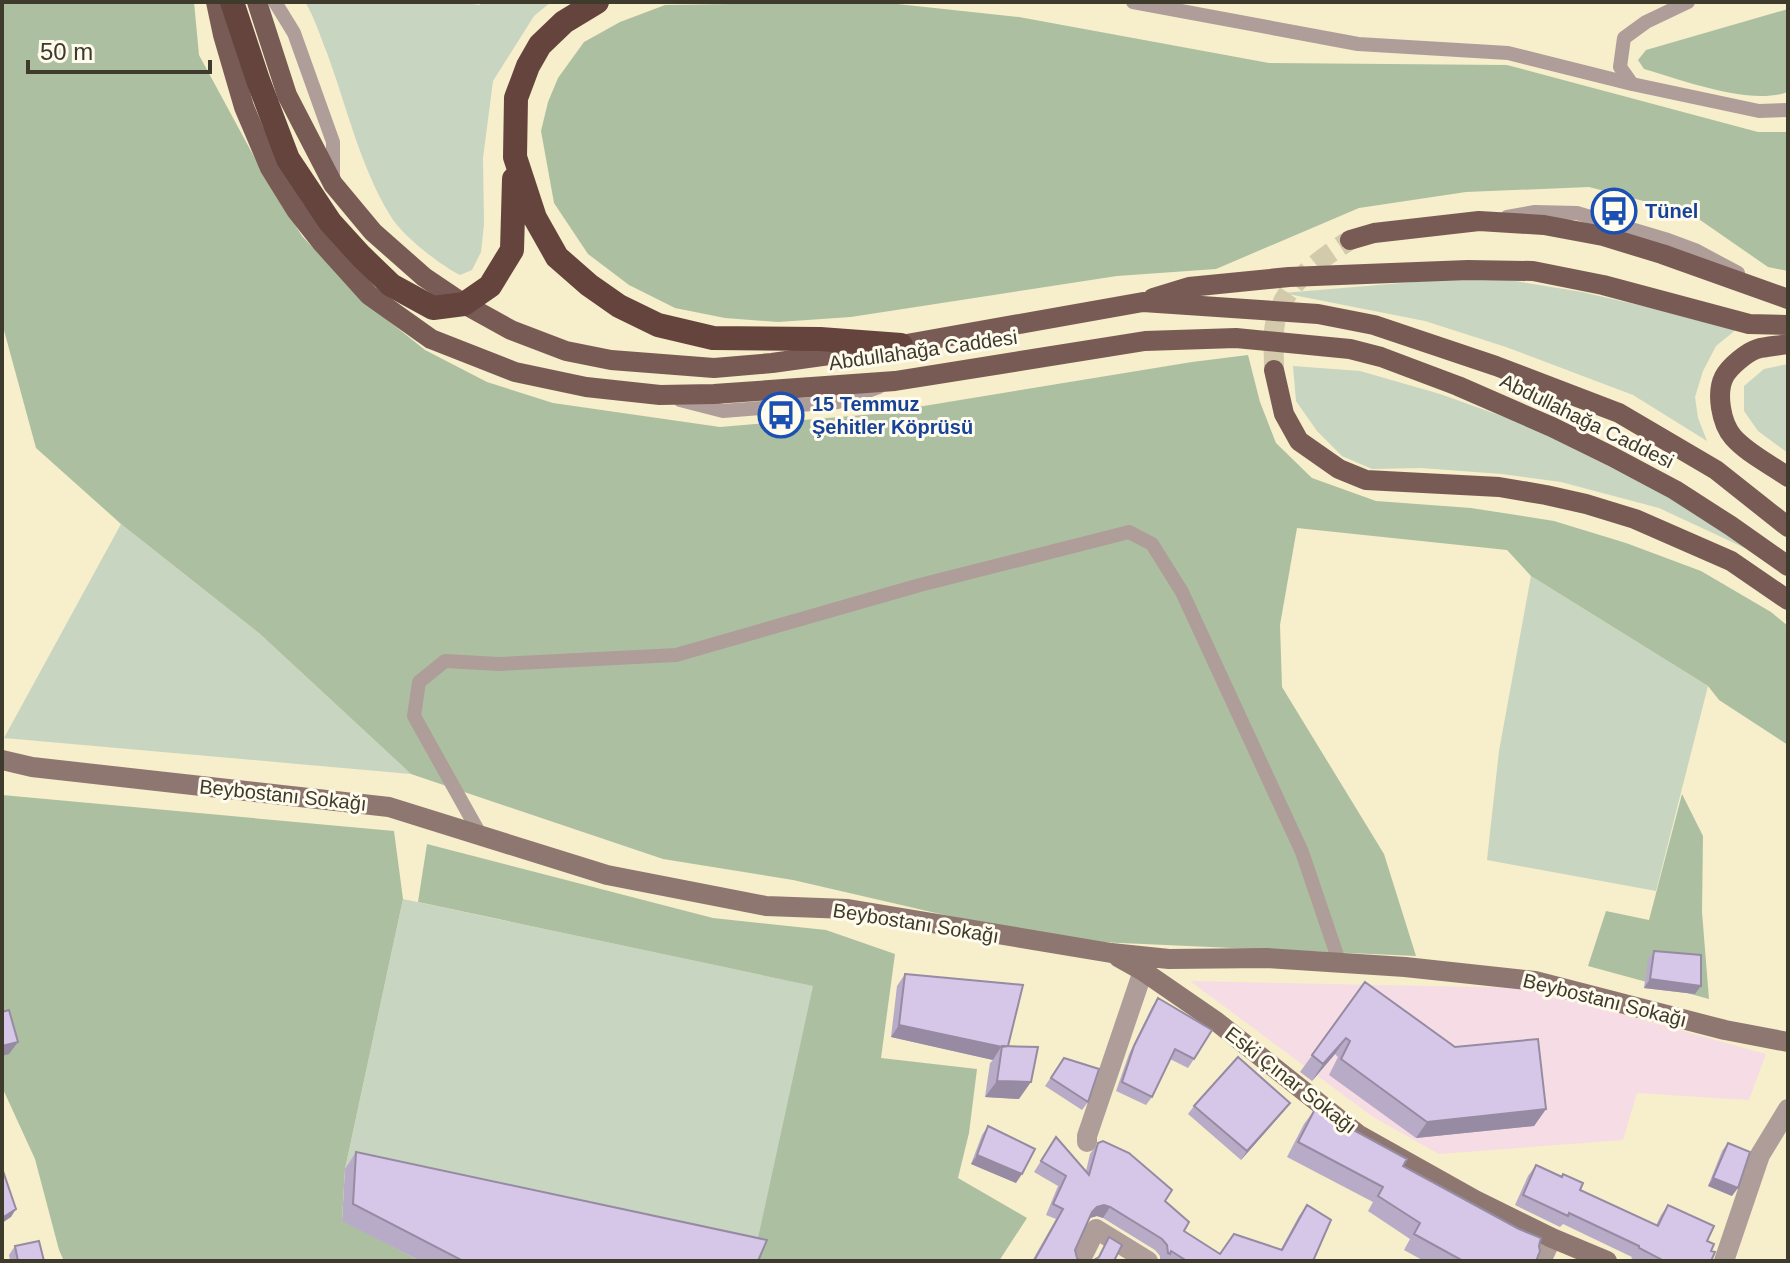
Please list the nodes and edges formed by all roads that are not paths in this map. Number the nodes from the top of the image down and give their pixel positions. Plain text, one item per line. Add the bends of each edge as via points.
1 (216, 2) edge
2 (232, 2) edge
3 (257, 2) edge
4 (275, 2) edge
5 (597, 2) edge
6 (1133, 2) edge
7 (1688, 2) edge
8 (1632, 84) junction
9 (1788, 110) edge
10 (515, 157) junction
11 (333, 184) junction
12 (1350, 240) tunnel mouth
13 (1786, 299) edge
14 (1143, 302) junction
15 (464, 304) junction
16 (1788, 325) edge
17 (1788, 344) edge
18 (901, 345) junction
19 (1274, 370) tunnel mouth
20 (1788, 477) edge
21 (1788, 527) edge
22 (1788, 566) edge
23 (1788, 600) edge
24 (2, 760) edge
25 (481, 836) junction
26 (1111, 953) junction
27 (1340, 964) junction
28 (1143, 971) junction
29 (1788, 1042) edge
30 (1788, 1109) edge
31 (1087, 1142) dead end
32 (1552, 1238) junction
33 (1080, 1261) edge
34 (1148, 1261) edge
35 (1541, 1261) edge
36 (1607, 1261) edge
37 (1724, 1261) edge

1 - 22 main road, Abdullahağa Caddesi via 244,107 270,168 322,243 369,295 431,339 515,372 660,395 895,381 1145,341 1236,338 1350,349 1458,386 1611,456 1698,504
2 - 15 highway via 288,159 330,222 391,285 433,308
3 - 11 main road, Abdullahağa Caddesi via 287,95
4 - 11 lane via 294,33 333,142
5 - 10 highway via 564,22 540,45 528,66 516,98
6 - 8 lane via 1358,44 1508,53
7 - 8 lane via 1624,38 1620,67
8 - 9 lane via 1759,111
10 - 15 highway via 512,250 490,286
10 - 18 highway via 535,218 557,257 632,313 713,338
11 - 15 main road, Abdullahağa Caddesi via 373,232
12 - 13 main road via 1479,221 1544,225 1662,254
14 - 16 main road via 1189,287 1289,277 1533,271 1749,324
14 - 18 main road, Abdullahağa Caddesi
14 - 21 main road, Abdullahağa Caddesi via 1318,314 1374,325 1496,366 1619,413 1716,470
15 - 18 main road, Abdullahağa Caddesi via 566,351 611,360 714,368
17 - 20 main road via 1755,349 1725,376 1721,406 1731,435
19 - 23 main road via 1284,414 1299,441 1339,469 1366,480 1499,487 1586,504 1731,561
24 - 25 street, Beybostanı Sokağı via 389,807
25 - 26 street, Beybostanı Sokağı via 607,875 766,906 848,909
25 - 27 lane via 414,716 419,682 445,661 499,664 676,655 1129,532 1152,544 1182,592 1302,852
26 - 27 street, Beybostanı Sokağı
26 - 28 street, Eski Çınar Sokağı
27 - 29 street, Beybostanı Sokağı via 1535,981
28 - 31 street
28 - 32 street, Eski Çınar Sokağı via 1217,1022 1359,1135
30 - 37 street via 1760,1155
32 - 35 street
32 - 36 street, Eski Çınar Sokağı
33 - 34 street via 1096,1229

